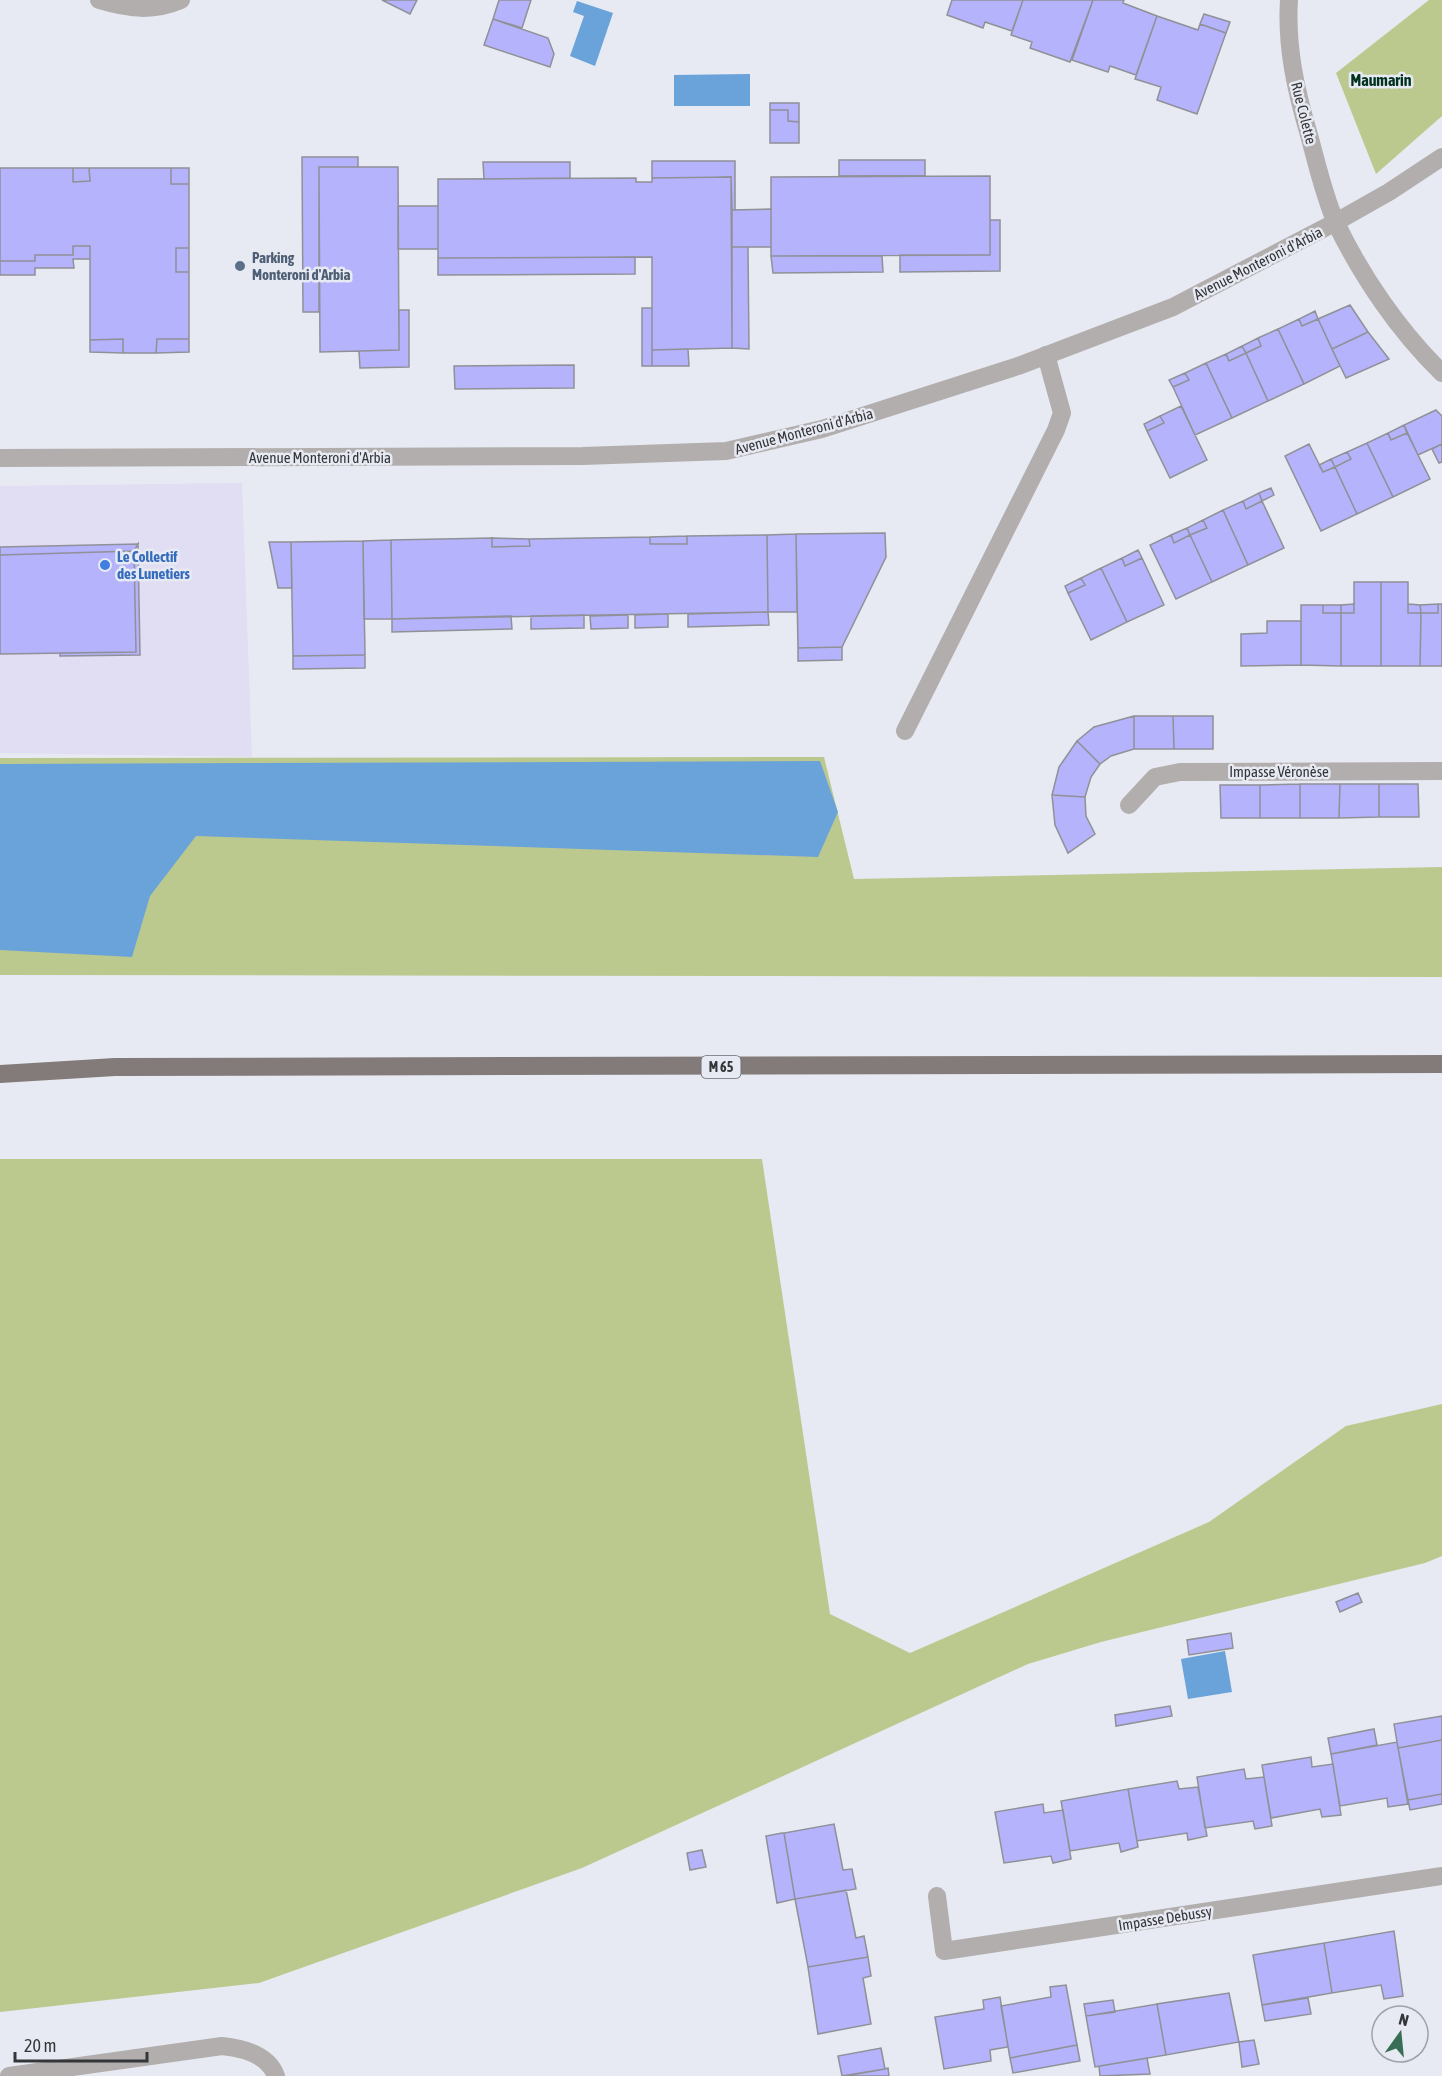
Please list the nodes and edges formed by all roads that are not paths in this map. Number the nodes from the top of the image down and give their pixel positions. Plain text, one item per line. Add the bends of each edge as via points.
1 (99, 0) edge
2 (182, 0) edge
3 (1289, 0) edge
4 (1442, 157) edge
5 (1336, 222) junction
6 (1046, 355) junction
7 (1442, 373) edge
8 (0, 458) edge
9 (904, 731) dead end
10 (1442, 771) edge
11 (1129, 805) dead end
12 (1442, 1064) edge
13 (0, 1074) edge
14 (1442, 1876) edge
15 (937, 1896) dead end
16 (9, 2076) edge
17 (276, 2076) edge

1 - 2 street via 118,6 160,9
3 - 5 street, Rue Colette via 1287,29 1297,94
4 - 5 street, Avenue Monteroni d'Arbia
5 - 6 street, Avenue Monteroni d'Arbia via 1173,307
5 - 7 street, Rue Colette via 1365,276 1421,352
6 - 8 street, Avenue Monteroni d'Arbia via 822,429 726,451 584,456
6 - 9 street via 1062,413 1056,430
10 - 11 street, Impasse Véronèse via 1180,772 1155,777
12 - 13 main road, M 65 via 115,1067
14 - 15 street, Impasse Debussy via 944,1951
16 - 17 street via 222,2046 242,2048 262,2058

